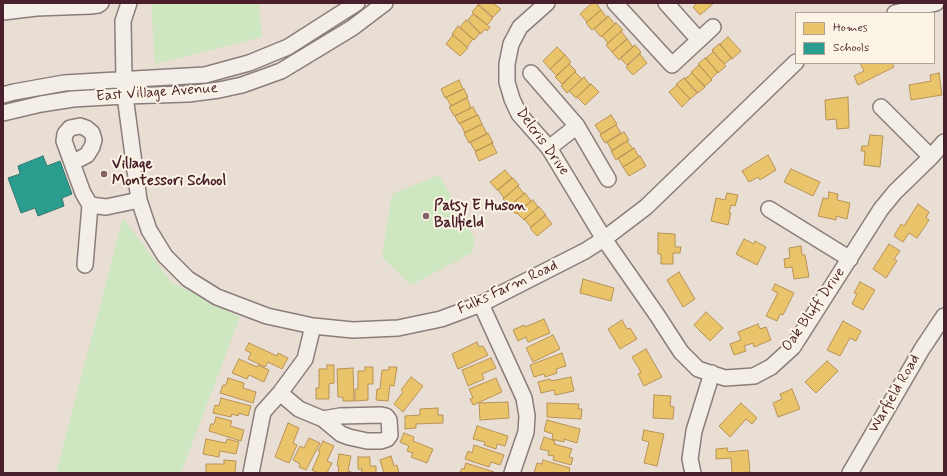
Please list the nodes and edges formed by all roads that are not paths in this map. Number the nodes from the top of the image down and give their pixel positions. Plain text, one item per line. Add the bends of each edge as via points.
1 (101, 3) edge
2 (129, 3) edge
3 (357, 3) edge
4 (385, 3) edge
5 (547, 3) edge
6 (615, 3) edge
7 (666, 3) edge
8 (936, 3) edge
9 (3, 12) edge
10 (899, 12) edge
11 (713, 27) dead end
12 (699, 40) junction
13 (795, 63) edge
14 (531, 73) dead end
15 (124, 80) junction
16 (3, 95) edge
17 (125, 96) junction
18 (881, 107) dead end
19 (3, 113) edge
20 (577, 126) junction
21 (944, 142) edge
22 (549, 148) junction
23 (931, 157) junction
24 (72, 164) dead end
25 (608, 179) dead end
26 (139, 200) junction
27 (90, 205) junction
28 (769, 209) dead end
29 (604, 239) junction
30 (850, 259) junction
31 (85, 265) dead end
32 (480, 304) junction
33 (944, 316) edge
34 (313, 326) junction
35 (712, 373) junction
36 (280, 393) junction
37 (323, 419) dead end
38 (251, 473) edge
39 (512, 473) edge
40 (693, 473) edge
41 (850, 473) edge

1 - 9 street
2 - 15 street, Fulks Farm Road via 123,21
3 - 15 street, East Village Avenue via 288,47 249,64 205,75
4 - 17 street, East Village Avenue via 352,28 281,71 242,85 188,94
5 - 22 street, Delcris Drive via 520,28 511,44 507,82 519,114
6 - 12 street via 672,65
7 - 12 street
8 - 10 street
11 - 12 street
13 - 29 street, Fulks Farm Road via 646,207
14 - 20 street
15 - 16 street, East Village Avenue via 64,83
15 - 17 street, Fulks Farm Road
17 - 19 street, East Village Avenue via 73,99
17 - 26 street, Fulks Farm Road
18 - 23 street
20 - 22 street
20 - 25 street
21 - 23 street, Oak Bluff Drive
22 - 29 street, Delcris Drive
23 - 30 street, Oak Bluff Drive via 881,209
24 - 27 street
26 - 27 street via 106,207
26 - 34 street, Fulks Farm Road via 149,230 165,256 188,279 217,297 267,316
27 - 31 street
28 - 30 street
29 - 32 street, Fulks Farm Road
29 - 35 street, Oak Bluff Drive via 680,352 698,369
30 - 35 street, Oak Bluff Drive via 793,347 771,367 754,376 725,378
32 - 34 street, Fulks Farm Road via 441,319 398,328 353,330
32 - 39 street via 524,398 526,432
33 - 41 street, Warfield Road
34 - 36 street via 305,359
35 - 40 street via 694,431 690,459
36 - 37 street via 299,409
36 - 38 street via 263,412

